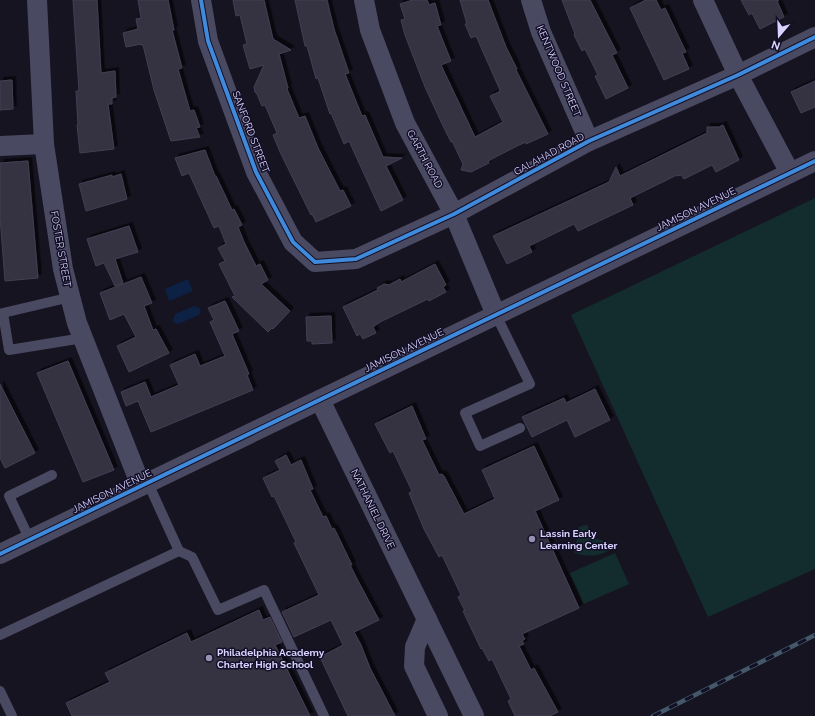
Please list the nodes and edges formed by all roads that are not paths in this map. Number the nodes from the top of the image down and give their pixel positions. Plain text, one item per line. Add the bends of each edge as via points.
1 (37, 0) edge
2 (201, 0) edge
3 (364, 0) edge
4 (531, 0) edge
5 (703, 0) edge
6 (815, 37) edge
7 (738, 75) junction
8 (589, 141) junction
9 (44, 144) junction
10 (0, 146) edge
11 (815, 161) edge
12 (790, 173) junction
13 (454, 214) junction
14 (311, 258) joint
15 (70, 298) junction
16 (496, 315) junction
17 (84, 338) junction
18 (320, 400) junction
19 (520, 428) dead end
20 (52, 475) dead end
21 (144, 484) junction
22 (30, 540) junction
23 (179, 551) junction
24 (0, 554) edge
25 (427, 619) junction
26 (0, 635) edge
27 (0, 691) edge
28 (12, 716) edge
29 (324, 716) edge
30 (438, 716) edge
31 (474, 716) edge

1 - 9 street, FOSTER STREET
2 - 14 street, SANFORD STREET via 208,41 256,172 293,242
3 - 13 street, GARTH ROAD via 370,30 405,123
4 - 8 street, KENTWOOD STREET via 541,32
5 - 7 street
6 - 7 street, GALAHAD ROAD
7 - 8 street, GALAHAD ROAD
7 - 12 street
8 - 13 street, GALAHAD ROAD
9 - 10 street
9 - 15 street, FOSTER STREET via 63,269
11 - 12 street, JAMISON AVENUE
12 - 16 street, JAMISON AVENUE
13 - 14 street, GALAHAD ROAD via 356,258 315,262
13 - 16 street, GARTH ROAD
15 - 17 street, FOSTER STREET
15 - 17 lane via 3,313 9,350
16 - 18 street, JAMISON AVENUE
16 - 19 lane via 530,384 465,413 480,446
17 - 21 street, FOSTER STREET
18 - 21 street, JAMISON AVENUE
18 - 25 street, NATHANIEL DRIVE
20 - 22 lane via 9,496
21 - 22 street, JAMISON AVENUE
21 - 23 lane
22 - 24 street, JAMISON AVENUE
23 - 26 lane
23 - 29 lane via 192,557 218,610 264,590
25 - 30 street via 415,647 414,666
25 - 31 street, NATHANIEL DRIVE
27 - 28 lane

